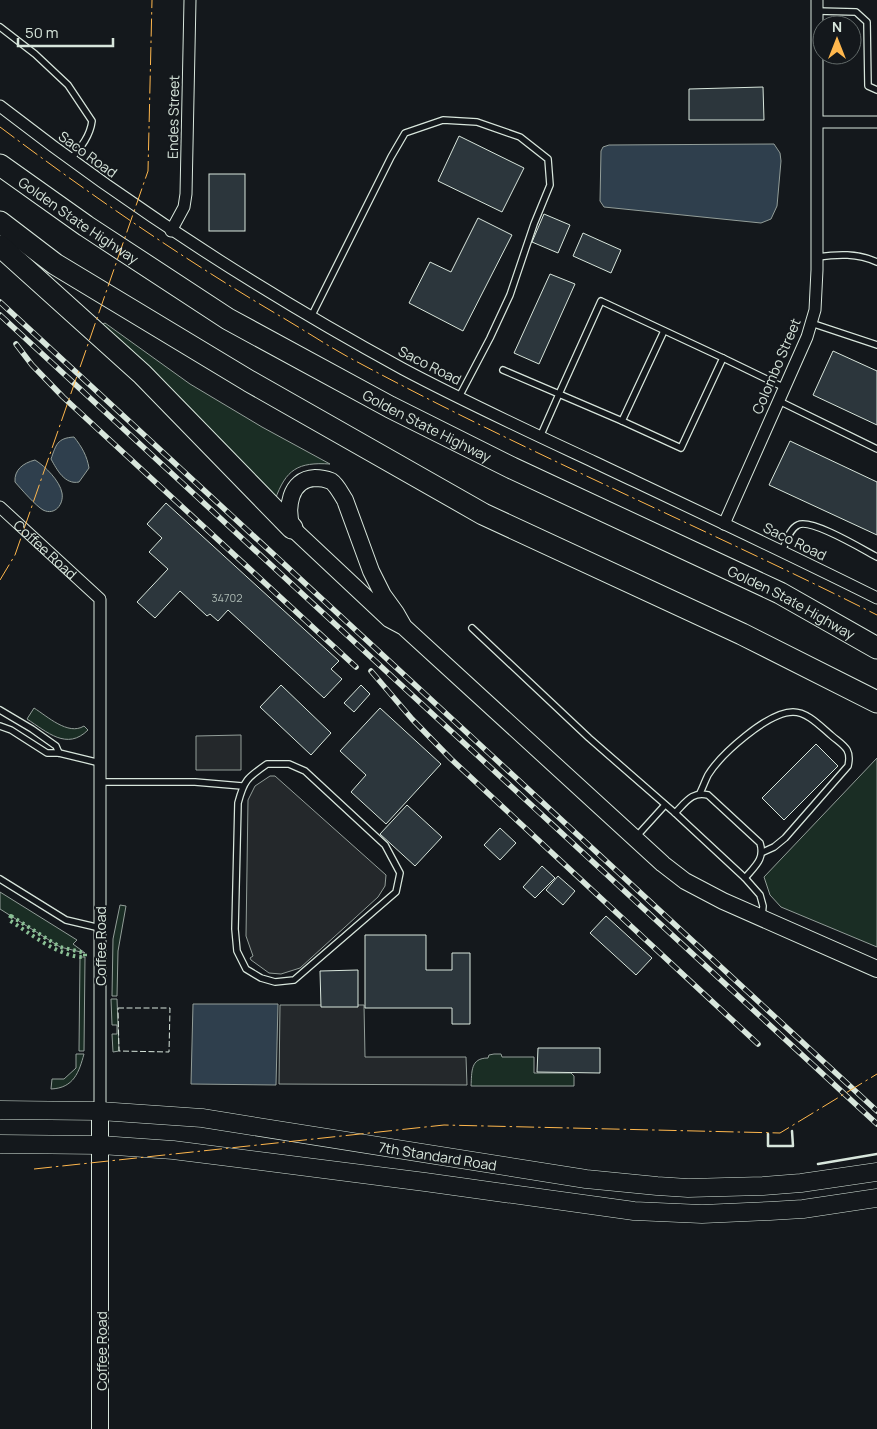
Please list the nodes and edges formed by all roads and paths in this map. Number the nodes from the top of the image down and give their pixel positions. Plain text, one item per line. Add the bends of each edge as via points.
1 (190, 0) edge
2 (817, 6) edge
3 (0, 27) edge
4 (877, 90) edge
5 (0, 106) edge
6 (818, 122) junction
7 (877, 122) edge
8 (70, 160) junction
9 (0, 165) edge
10 (0, 222) edge
11 (171, 231) junction
12 (0, 246) edge
13 (817, 257) junction
14 (877, 262) edge
15 (311, 317) junction
16 (811, 322) junction
17 (664, 331) junction
18 (877, 345) edge
19 (723, 358) junction
20 (503, 370) dead end
21 (784, 388) junction
22 (559, 394) junction
23 (459, 397) junction
24 (779, 400) junction
25 (622, 421) junction
26 (540, 437) junction
27 (877, 449) edge
28 (0, 507) edge
29 (724, 524) junction
30 (292, 528) junction
31 (782, 551) junction
32 (877, 557) edge
33 (780, 592) junction
34 (877, 598) edge
35 (404, 627) junction
36 (472, 628) dead end
37 (877, 639) edge
38 (877, 648) edge
39 (877, 702) edge
40 (0, 710) edge
41 (0, 726) edge
42 (59, 753) junction
43 (100, 763) junction
44 (100, 782) junction
45 (242, 786) junction
46 (700, 793) junction
47 (665, 805) junction
48 (675, 813) junction
49 (635, 838) junction
50 (763, 852) junction
51 (745, 878) junction
52 (0, 879) edge
53 (762, 918) junction
54 (100, 928) junction
55 (877, 969) edge
56 (0, 1110) edge
57 (100, 1111) junction
58 (0, 1144) edge
59 (101, 1145) junction
60 (872, 1173) edge
61 (877, 1198) edge
62 (100, 1429) edge

1 - 11 street, Endes Street via 186,194 184,207
2 - 4 lane via 856,12 867,22 868,86
2 - 6 street, Colombo Street
3 - 8 lane via 68,85 92,121 87,138
5 - 8 street, Saco Road
6 - 7 street
6 - 13 street, Colombo Street
8 - 11 street, Saco Road
9 - 33 highway, Golden State Highway via 228,319 390,407 512,468
10 - 39 highway via 55,264 232,371 483,514 742,634
11 - 15 street, Saco Road
12 - 30 highway via 142,374
13 - 14 lane via 843,254
13 - 16 street, Colombo Street via 815,310
15 - 23 street, Saco Road
15 - 23 lane via 405,133 443,120 476,122 520,137 548,158 550,185 510,295
16 - 18 lane
16 - 21 street, Colombo Street
17 - 19 lane
17 - 22 lane via 601,301
17 - 25 lane
19 - 21 lane
19 - 25 lane via 681,448
20 - 22 lane
21 - 24 street, Colombo Street
22 - 25 lane
22 - 26 lane
23 - 26 street, Saco Road
24 - 27 lane
24 - 29 street, Colombo Street
26 - 29 street, Saco Road
28 - 43 street, Coffee Road via 100,599
29 - 31 street, Saco Road
30 - 35 main road via 389,619
30 - 35 main road via 289,511 295,488 311,478 330,481 345,500 376,582
31 - 32 lane via 793,529 806,523
31 - 34 street, Saco Road
33 - 37 highway
33 - 38 highway, Golden State Highway
35 - 49 main road
36 - 47 lane
40 - 42 lane via 56,746
41 - 42 lane via 47,753
42 - 43 lane
43 - 44 street, Coffee Road
44 - 45 lane via 195,782
44 - 54 street, Coffee Road
45 - 45 lane via 267,764 289,764 305,771 385,845 400,873 396,892 294,980 275,982 261,978 246,969 237,951 238,803
46 - 48 lane via 692,796
46 - 50 lane via 708,795 760,843
46 - 50 lane via 709,774 726,754 759,725 779,715 794,712 806,715 846,748 850,756 848,766 785,838
47 - 48 lane
47 - 49 lane
48 - 51 lane
49 - 53 main road via 685,880
50 - 51 lane via 760,861
51 - 53 lane via 760,895
52 - 54 lane via 66,920
53 - 55 main road
54 - 57 street, Coffee Road
56 - 57 main road, 7th Standard Road
57 - 59 main road, Coffee Road
57 - 60 main road, 7th Standard Road via 202,1118 618,1183 723,1188 801,1183
58 - 59 main road, 7th Standard Road
59 - 61 main road, 7th Standard Road via 173,1150 634,1211 762,1212
59 - 62 main road, Coffee Road

